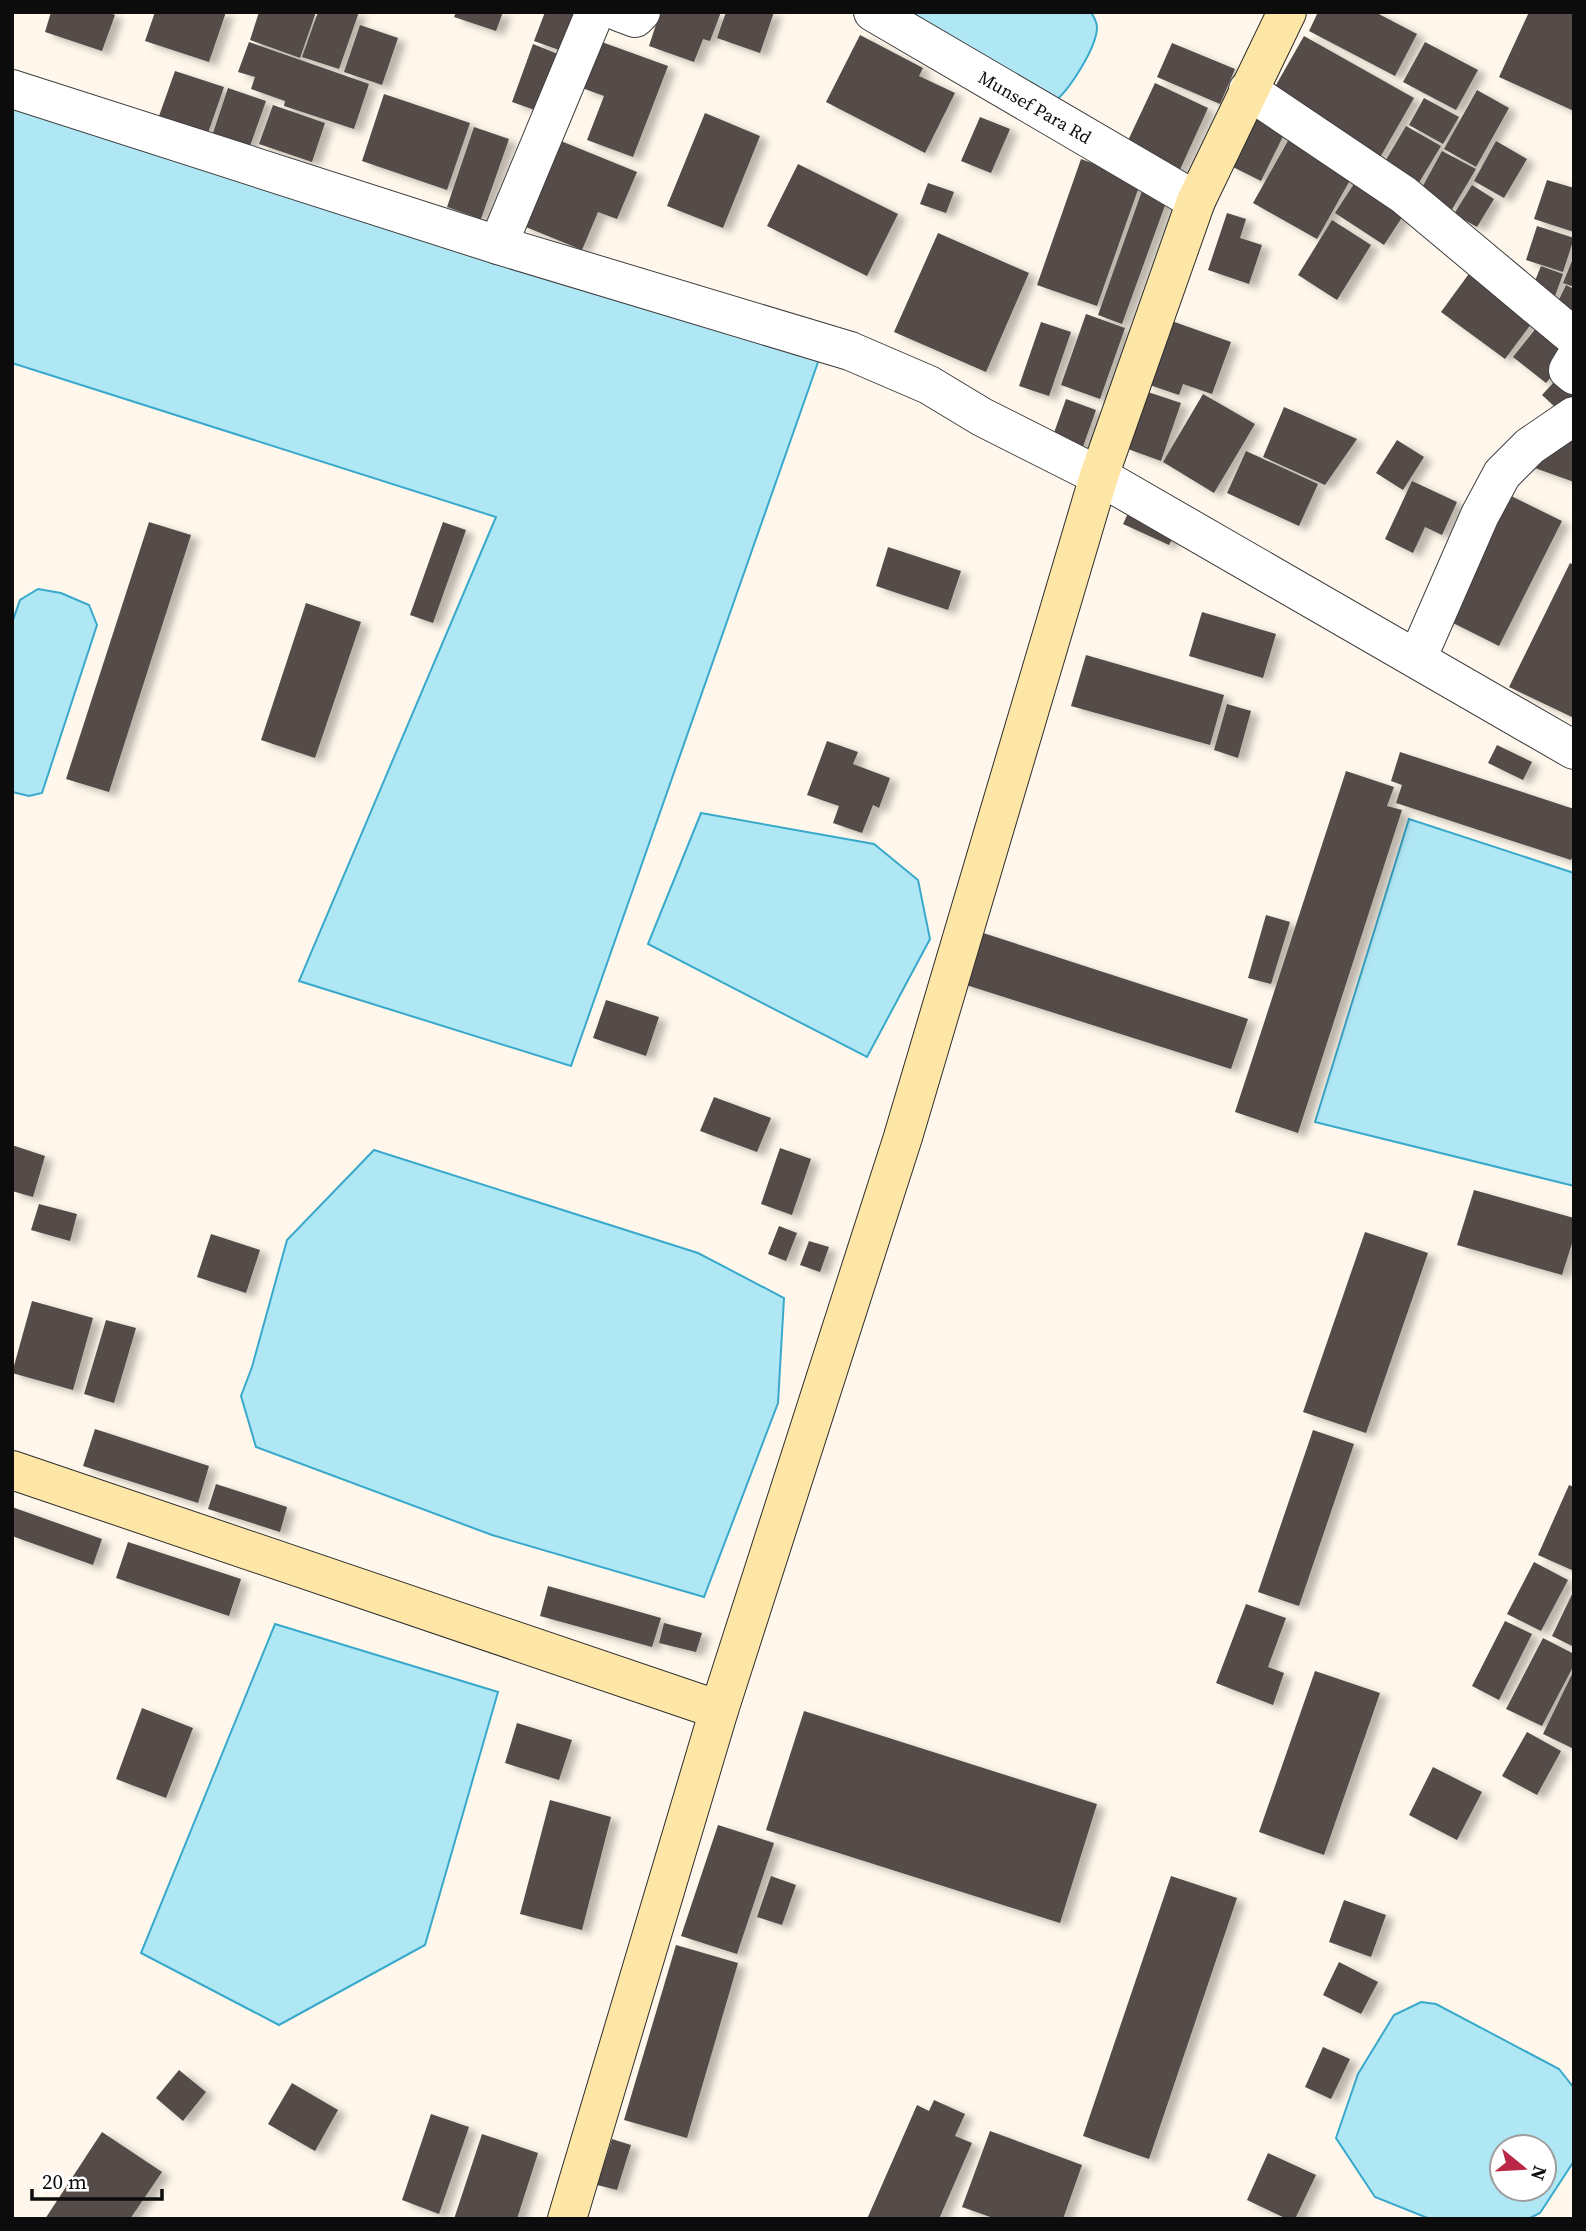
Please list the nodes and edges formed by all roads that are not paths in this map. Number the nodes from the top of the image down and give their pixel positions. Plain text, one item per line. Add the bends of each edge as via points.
1 (595, 12) edge
2 (619, 12) edge
3 (641, 12) edge
4 (873, 12) edge
5 (1287, 12) edge
6 (12, 89) edge
7 (1248, 90) junction
8 (1196, 201) junction
9 (498, 245) junction
10 (1574, 337) edge
11 (1574, 359) edge
12 (1574, 374) edge
13 (1574, 416) edge
14 (1098, 476) junction
15 (1417, 659) junction
16 (1574, 750) edge
17 (12, 1470) edge
18 (719, 1710) junction
19 (567, 2219) edge

1 - 9 street
2 - 3 street via 635,18
4 - 8 street, Munsef Para Rd
5 - 7 street
6 - 9 street
7 - 8 street
7 - 10 street via 1404,195
8 - 14 street
9 - 14 street via 850,351 929,385
11 - 12 street via 1568,370
13 - 15 street via 1530,446 1502,474
14 - 15 street
14 - 18 street via 902,1137
15 - 16 street
17 - 18 street
18 - 19 street

